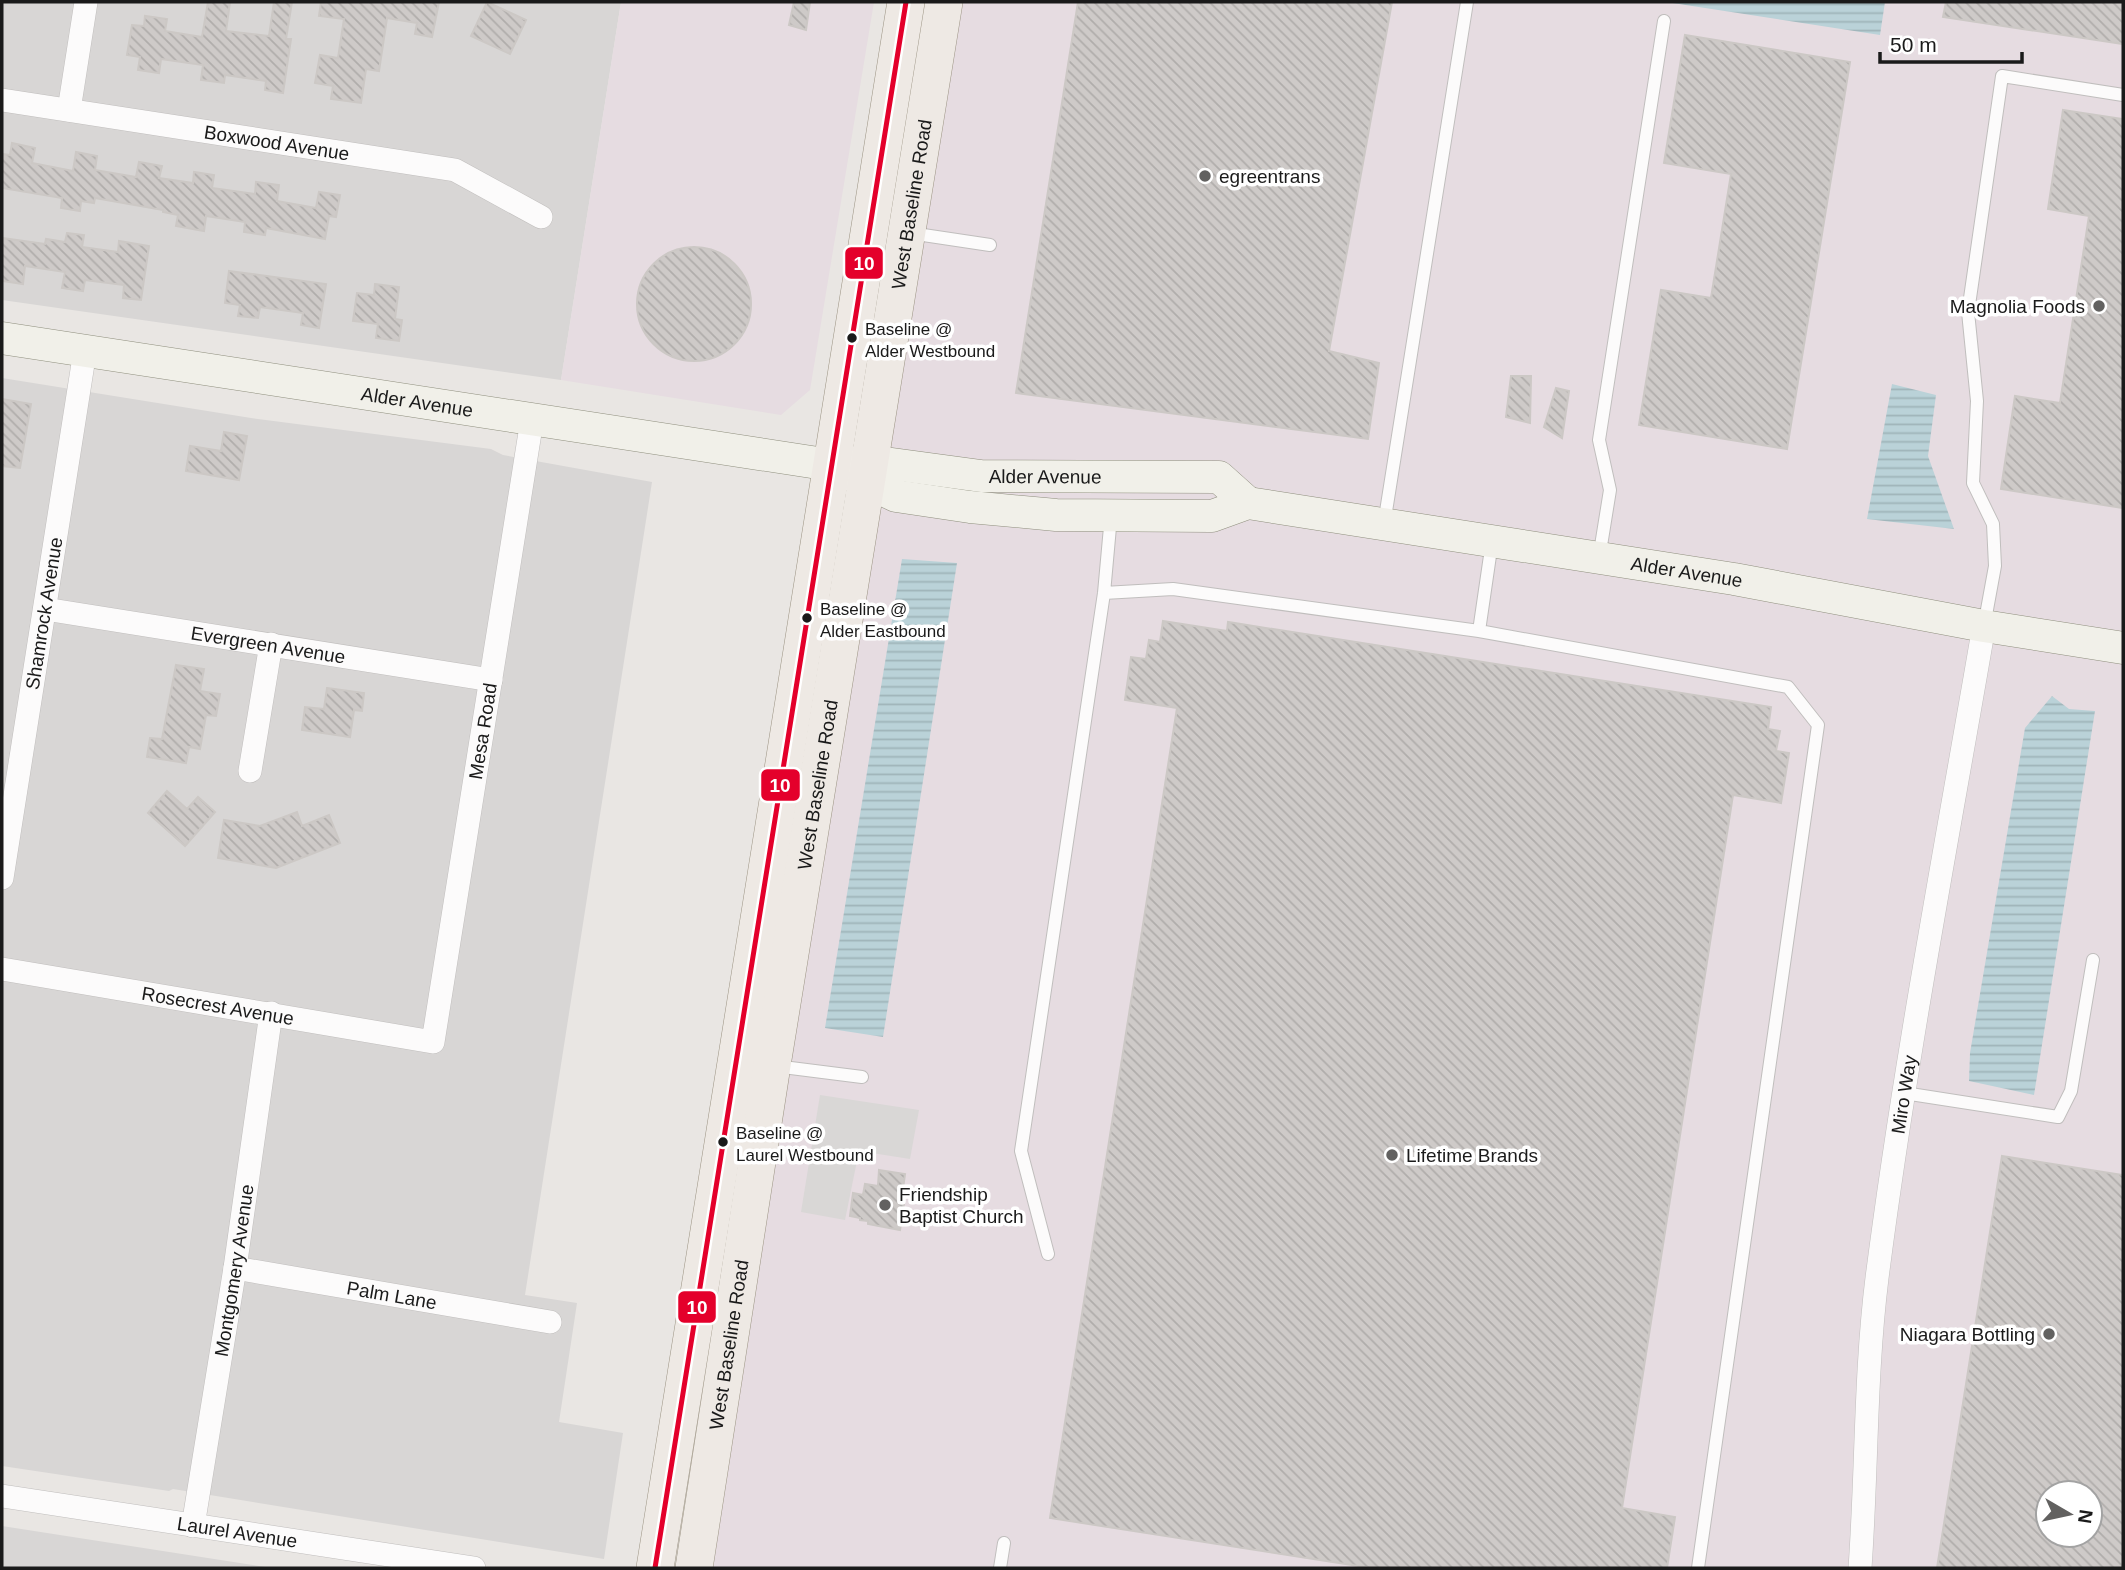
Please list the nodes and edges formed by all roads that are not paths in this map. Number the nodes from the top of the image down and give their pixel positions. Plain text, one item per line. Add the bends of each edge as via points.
1 (86, 2) edge
2 (906, 2) edge
3 (944, 2) edge
4 (1467, 2) edge
5 (1664, 21) dead end
6 (2123, 95) edge
7 (2, 100) edge
8 (69, 110) junction
9 (541, 217) dead end
10 (907, 233) junction
11 (990, 245) dead end
12 (2, 338) edge
13 (85, 351) junction
14 (532, 420) junction
15 (831, 465) junction
16 (868, 472) junction
17 (1248, 503) junction
18 (1111, 516) junction
19 (1384, 525) junction
20 (1492, 542) junction
21 (1599, 558) junction
22 (1104, 593) junction
23 (45, 608) junction
24 (1984, 626) junction
25 (1479, 631) junction
26 (271, 644) junction
27 (2123, 648) edge
28 (491, 680) junction
29 (250, 771) dead end
30 (2, 878) edge
31 (2093, 960) dead end
32 (2, 969) edge
33 (271, 1013) junction
34 (433, 1042) joint
35 (772, 1065) junction
36 (862, 1077) dead end
37 (1904, 1093) junction
38 (1048, 1254) dead end
39 (235, 1268) junction
40 (550, 1322) dead end
41 (2, 1496) edge
42 (193, 1525) junction
43 (1004, 1544) dead end
44 (474, 1568) edge
45 (655, 1568) edge
46 (694, 1568) edge
47 (1000, 1568) edge
48 (1698, 1568) edge
49 (1860, 1568) edge

1 - 8 street
2 - 15 main road
3 - 10 main road, West Baseline Road
4 - 19 lane
5 - 21 lane via 1599,440 1609,490
6 - 24 lane via 2002,76 1968,312 1977,401 1973,483 1993,524 1995,566
7 - 8 street, Boxwood Avenue
8 - 9 street, Boxwood Avenue via 455,170
10 - 11 lane
10 - 16 main road, West Baseline Road
12 - 13 main road, Alder Avenue
13 - 14 main road, Alder Avenue
13 - 23 street, Shamrock Avenue
14 - 15 main road, Alder Avenue
14 - 28 street, Mesa Road
15 - 16 main road, Alder Avenue
15 - 45 main road
16 - 17 main road, Alder Avenue via 1219,477
16 - 18 main road, Alder Avenue via 896,496 970,507
16 - 35 main road, West Baseline Road
17 - 18 main road, Alder Avenue via 1212,516
17 - 19 main road, Alder Avenue
18 - 22 lane
19 - 20 main road, Alder Avenue
20 - 21 main road, Alder Avenue
20 - 25 lane
21 - 24 main road, Alder Avenue
22 - 25 lane via 1173,589
22 - 38 lane via 1021,1151
23 - 26 street, Evergreen Avenue
23 - 30 street, Shamrock Avenue
24 - 27 main road, Alder Avenue
24 - 37 street, Miro Way
25 - 48 lane via 1788,687 1818,725
26 - 28 street, Evergreen Avenue
26 - 29 street
28 - 34 street, Mesa Road
31 - 37 lane via 2071,1091 2058,1117
32 - 33 street, Rosecrest Avenue
33 - 34 street, Rosecrest Avenue
33 - 39 street, Montgomery Avenue
35 - 36 lane
35 - 46 main road, West Baseline Road
37 - 49 street, Miro Way via 1867,1376
39 - 40 street, Palm Lane
39 - 42 street, Montgomery Avenue
41 - 42 street, Laurel Avenue
42 - 44 street, Laurel Avenue
43 - 47 lane

